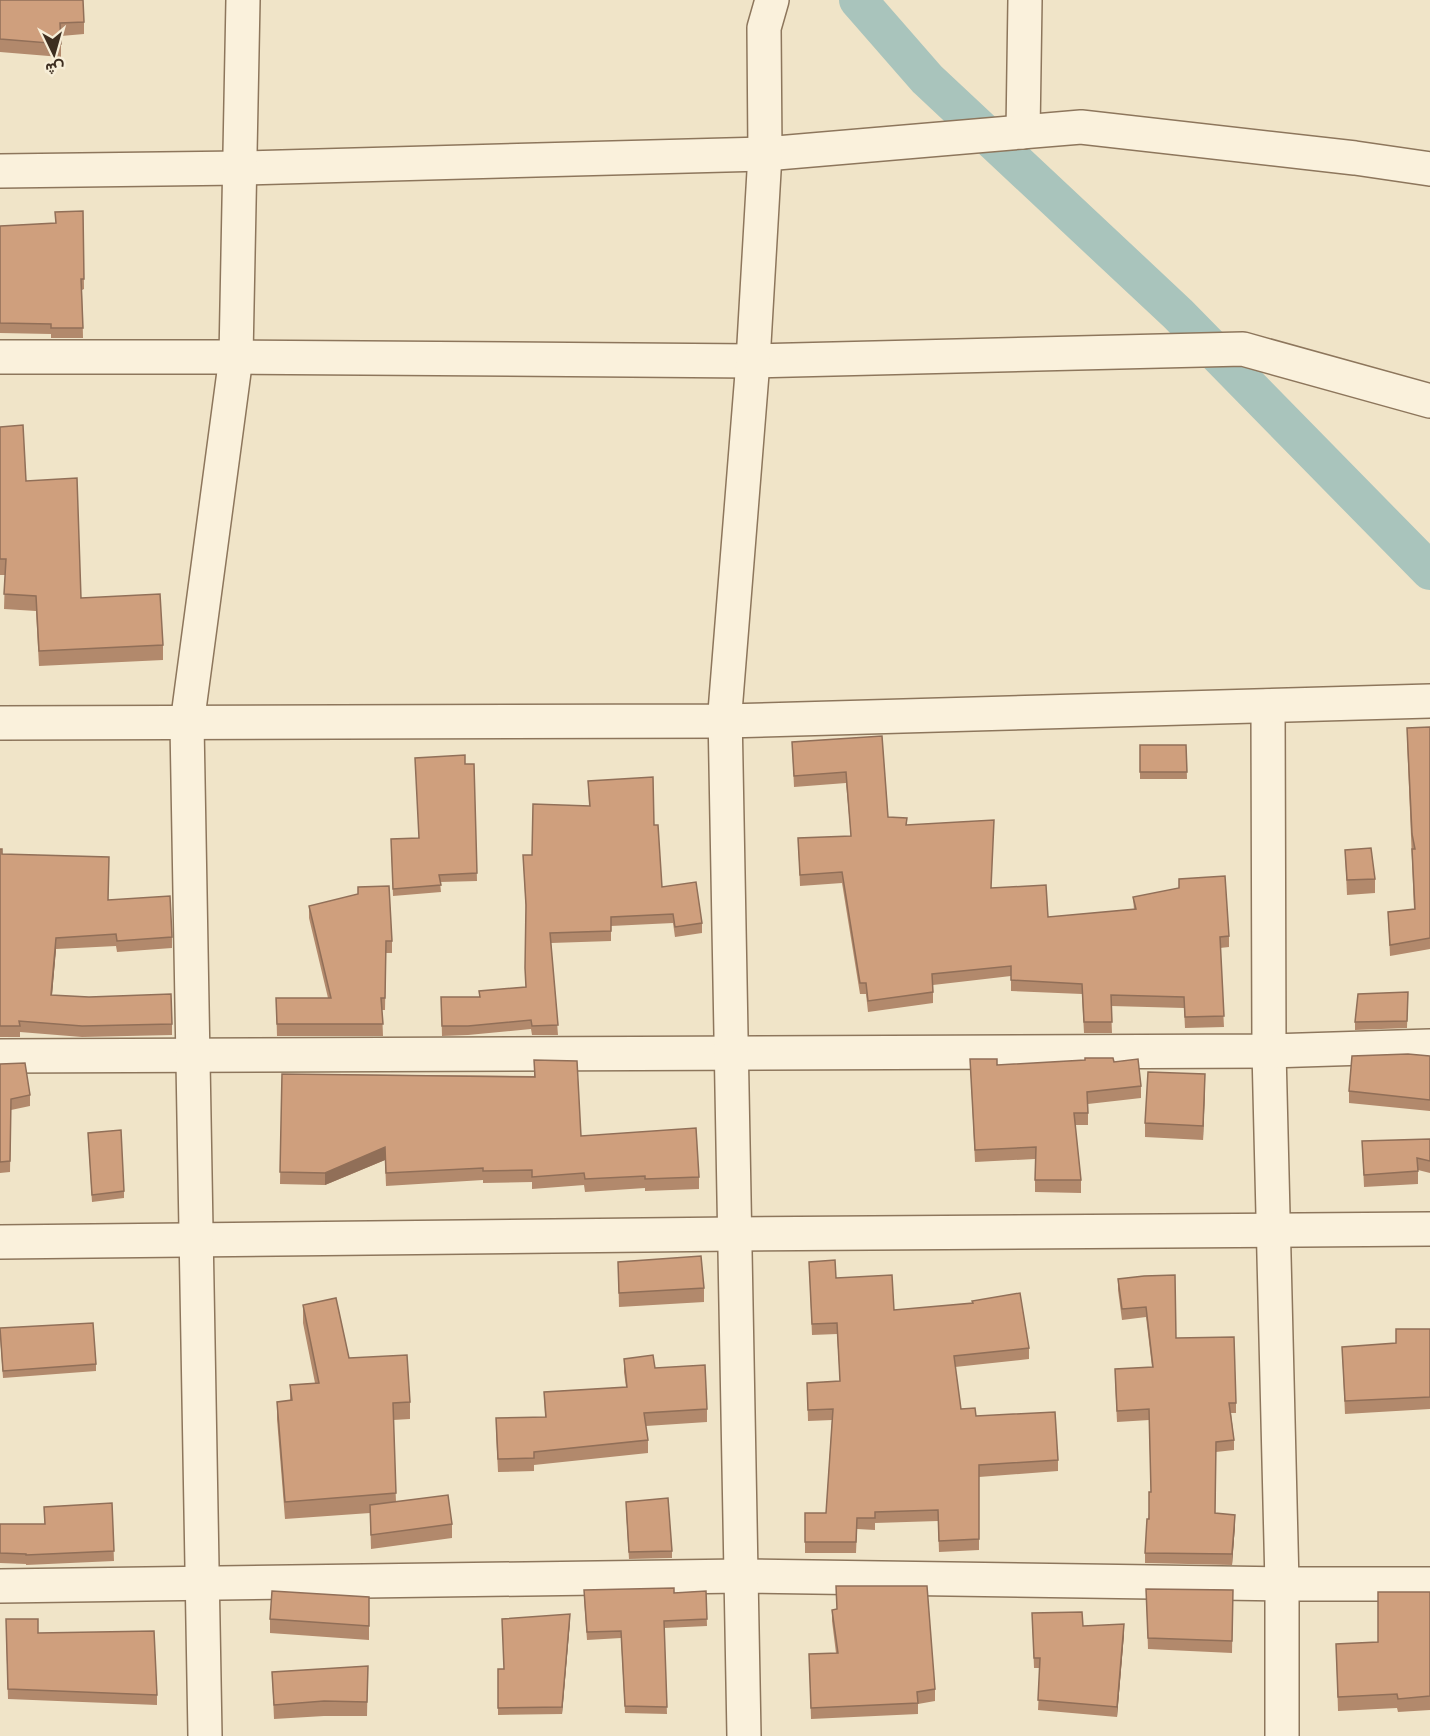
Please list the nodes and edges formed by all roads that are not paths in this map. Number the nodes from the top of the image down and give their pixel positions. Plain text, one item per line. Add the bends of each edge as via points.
1 (243, 0) edge
2 (772, 0) edge
3 (1025, 0) edge
4 (1023, 132) junction
5 (765, 154) junction
6 (240, 168) junction
7 (1430, 169) edge
8 (0, 171) edge
9 (0, 357) edge
10 (236, 357) junction
11 (753, 361) junction
12 (1430, 400) edge
13 (1430, 701) edge
14 (1268, 706) junction
15 (725, 721) junction
16 (0, 723) edge
17 (187, 724) junction
18 (1430, 1046) edge
19 (1269, 1051) junction
20 (731, 1054) junction
21 (192, 1055) junction
22 (0, 1056) edge
23 (1430, 1229) edge
24 (1272, 1230) junction
25 (734, 1234) junction
26 (196, 1241) junction
27 (0, 1242) edge
28 (741, 1576) junction
29 (202, 1583) junction
30 (1282, 1584) junction
31 (1430, 1584) edge
32 (0, 1586) edge
33 (205, 1736) edge
34 (744, 1736) edge
35 (1282, 1736) edge

1 - 6 street
2 - 5 street via 764,28
3 - 4 street
4 - 5 street
4 - 7 street via 1081,127
5 - 6 street
5 - 11 street
6 - 8 street
6 - 10 street
9 - 10 street
10 - 11 street
10 - 17 street
11 - 12 street via 1243,349
11 - 15 street
13 - 14 street
14 - 15 street
14 - 19 street
15 - 17 street
15 - 20 street
16 - 17 street
17 - 21 street
18 - 19 street
19 - 20 street
19 - 24 street
20 - 21 street
20 - 25 street
21 - 22 street
21 - 26 street
23 - 24 street
24 - 25 street
24 - 30 street
25 - 26 street
25 - 28 street
26 - 27 street
26 - 29 street
28 - 29 street
28 - 30 street
28 - 34 street
29 - 32 street
29 - 33 street
30 - 31 street
30 - 35 street

